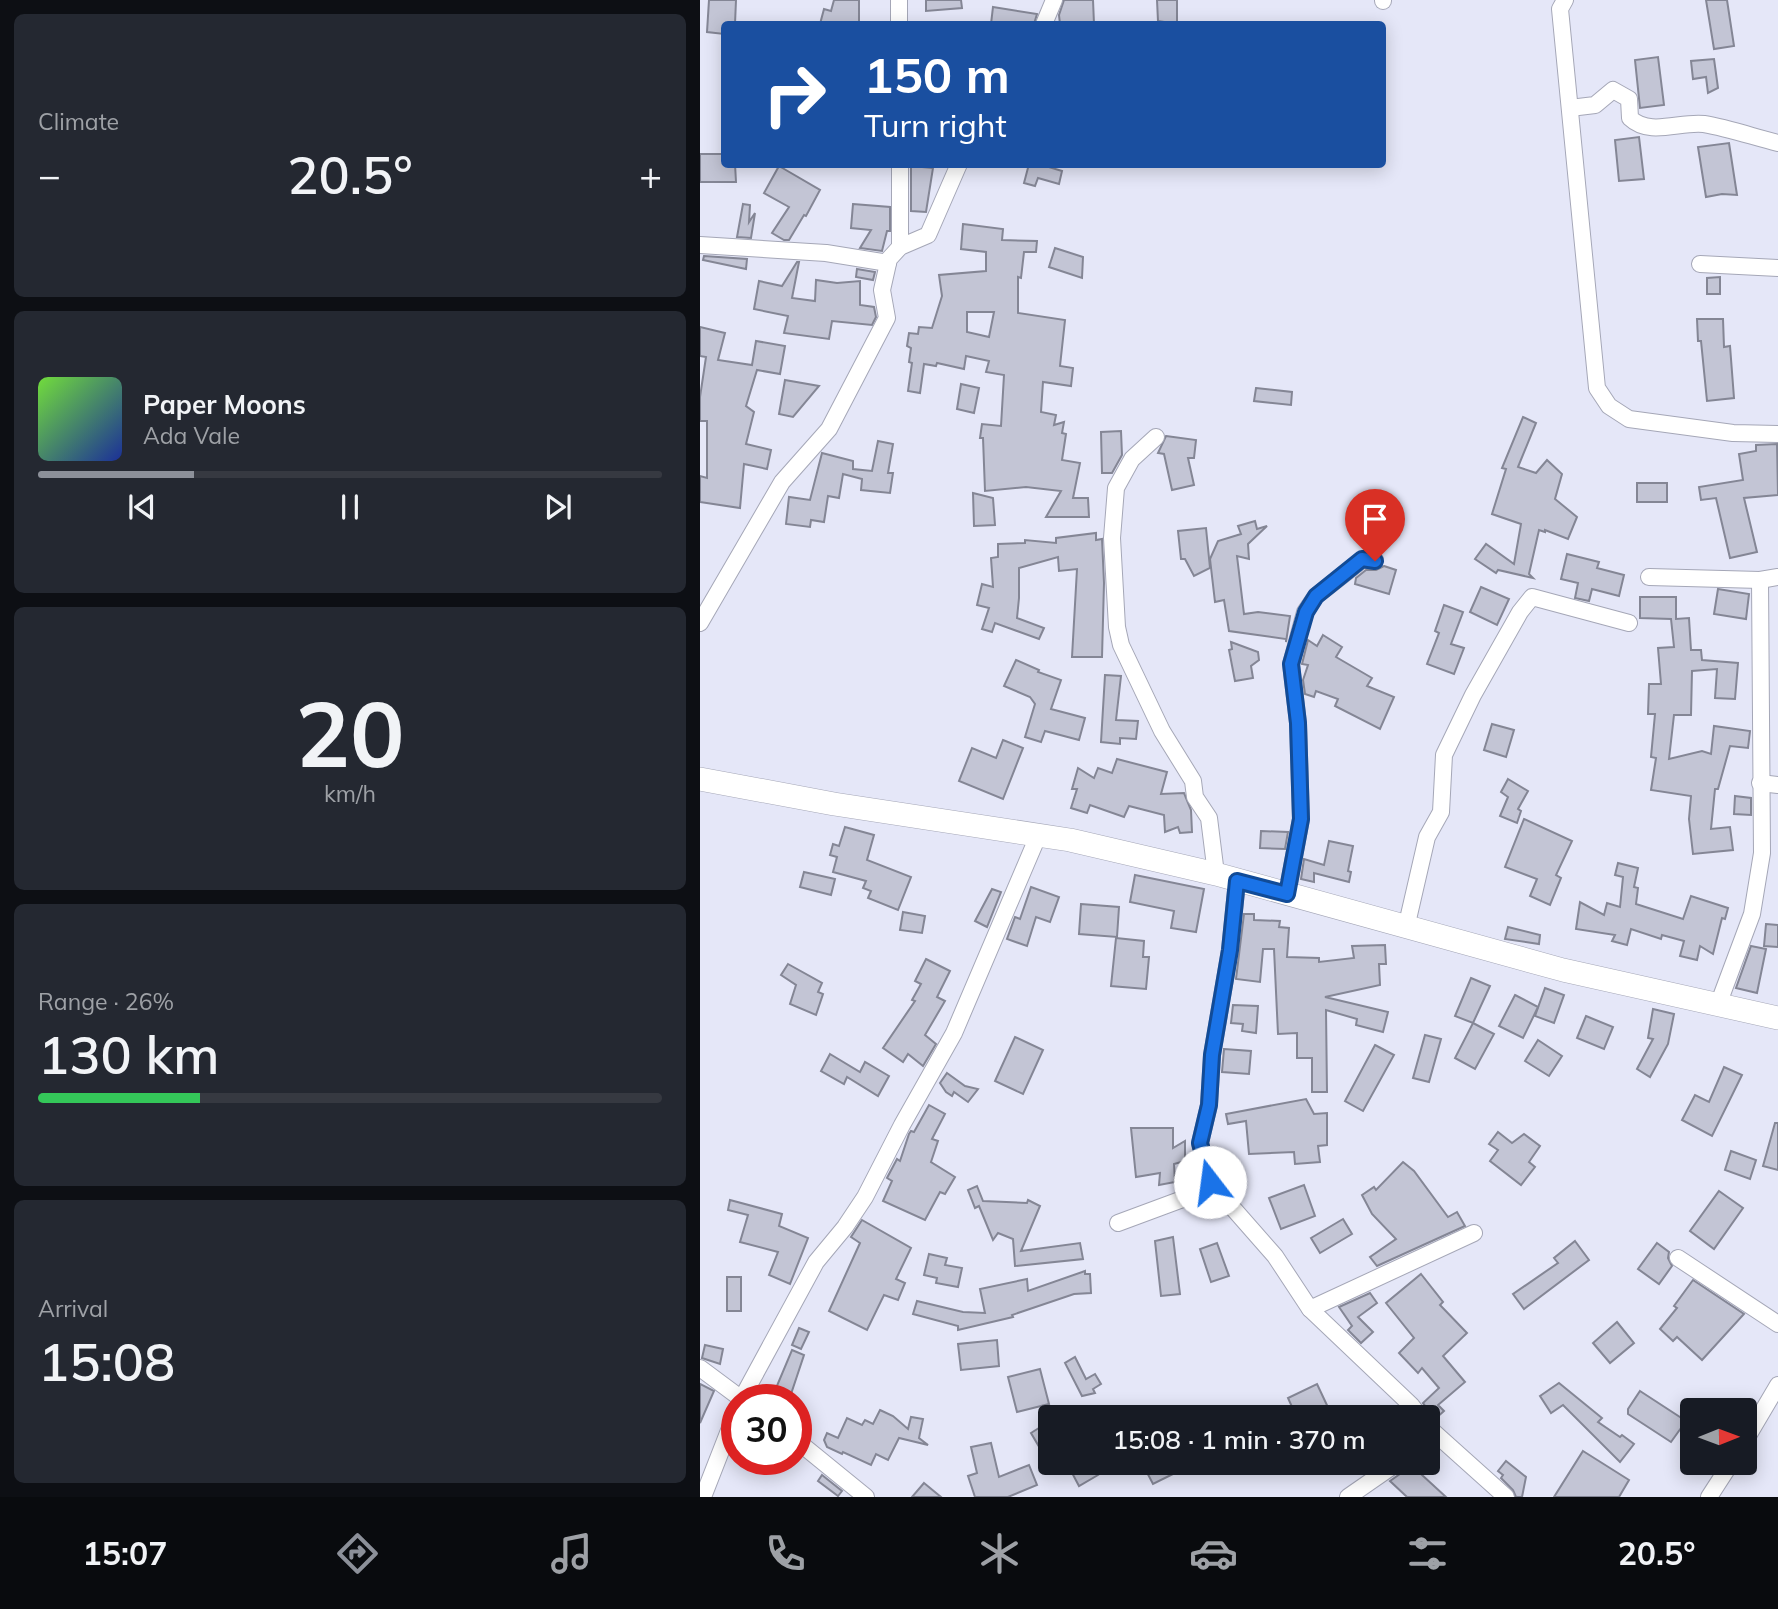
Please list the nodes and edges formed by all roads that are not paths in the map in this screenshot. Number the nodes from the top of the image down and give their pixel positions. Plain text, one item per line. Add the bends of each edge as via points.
1 (899, 0) edge
2 (1054, 0) edge
3 (1565, 0) edge
4 (899, 21) edge
5 (1045, 21) edge
6 (1570, 107) junction
7 (1778, 142) edge
8 (900, 168) edge
9 (957, 168) edge
10 (700, 245) edge
11 (900, 247) junction
12 (888, 263) junction
13 (1700, 264) dead end
14 (1778, 268) edge
15 (1778, 434) edge
16 (1156, 437) dead end
17 (1375, 561) dead end
18 (1649, 577) dead end
19 (1778, 577) edge
20 (1760, 580) junction
21 (700, 623) edge
22 (1629, 623) dead end
23 (700, 779) edge
24 (1760, 783) junction
25 (1778, 785) edge
26 (1038, 836) junction
27 (1226, 878) junction
28 (1287, 894) junction
29 (1406, 928) junction
30 (1718, 1005) junction
31 (1778, 1018) edge
32 (1215, 1187) junction
33 (1118, 1223) dead end
34 (1474, 1233) dead end
35 (1678, 1258) dead end
36 (1310, 1309) junction
37 (1778, 1324) edge
38 (700, 1368) edge
39 (750, 1384) edge
40 (1778, 1385) edge
41 (721, 1386) edge
42 (1411, 1405) edge
43 (1757, 1421) edge
44 (1440, 1442) edge
45 (721, 1447) edge
46 (812, 1453) edge
47 (1380, 1475) edge
48 (1723, 1475) edge
49 (703, 1497) edge
50 (866, 1497) edge
51 (1348, 1497) edge
52 (1506, 1497) edge
53 (1709, 1497) edge

1 - 4 street
2 - 5 street
3 - 6 street via 1560,9
6 - 7 street via 1595,105 1613,90 1629,99 1630,118 1637,125 1702,124
6 - 15 street via 1597,388 1609,406 1629,419 1733,433
8 - 11 street
9 - 11 street via 928,235
10 - 12 street via 825,253
11 - 12 street
12 - 21 street via 883,290 887,318 881,331 829,429 782,482
13 - 14 street
16 - 27 street via 1132,459 1116,488 1112,538 1117,627 1162,731 1193,781
17 - 28 street via 1362,559 1316,596 1306,612 1291,664 1301,819
18 - 20 street
19 - 20 street
20 - 24 street
22 - 29 street via 1532,597 1520,612 1444,755 1441,812 1427,837
23 - 26 street
24 - 25 street
24 - 30 street via 1762,853 1752,914
26 - 27 street
26 - 39 street via 954,1033 865,1197 816,1262
27 - 28 street
27 - 32 street via 1230,950 1200,1143
28 - 29 street
29 - 30 street
30 - 31 street
32 - 33 street
32 - 36 street via 1275,1256
34 - 36 street
35 - 37 street
36 - 42 street
38 - 41 street
40 - 43 street
44 - 52 street
45 - 49 street
46 - 50 street
47 - 51 street
48 - 53 street

